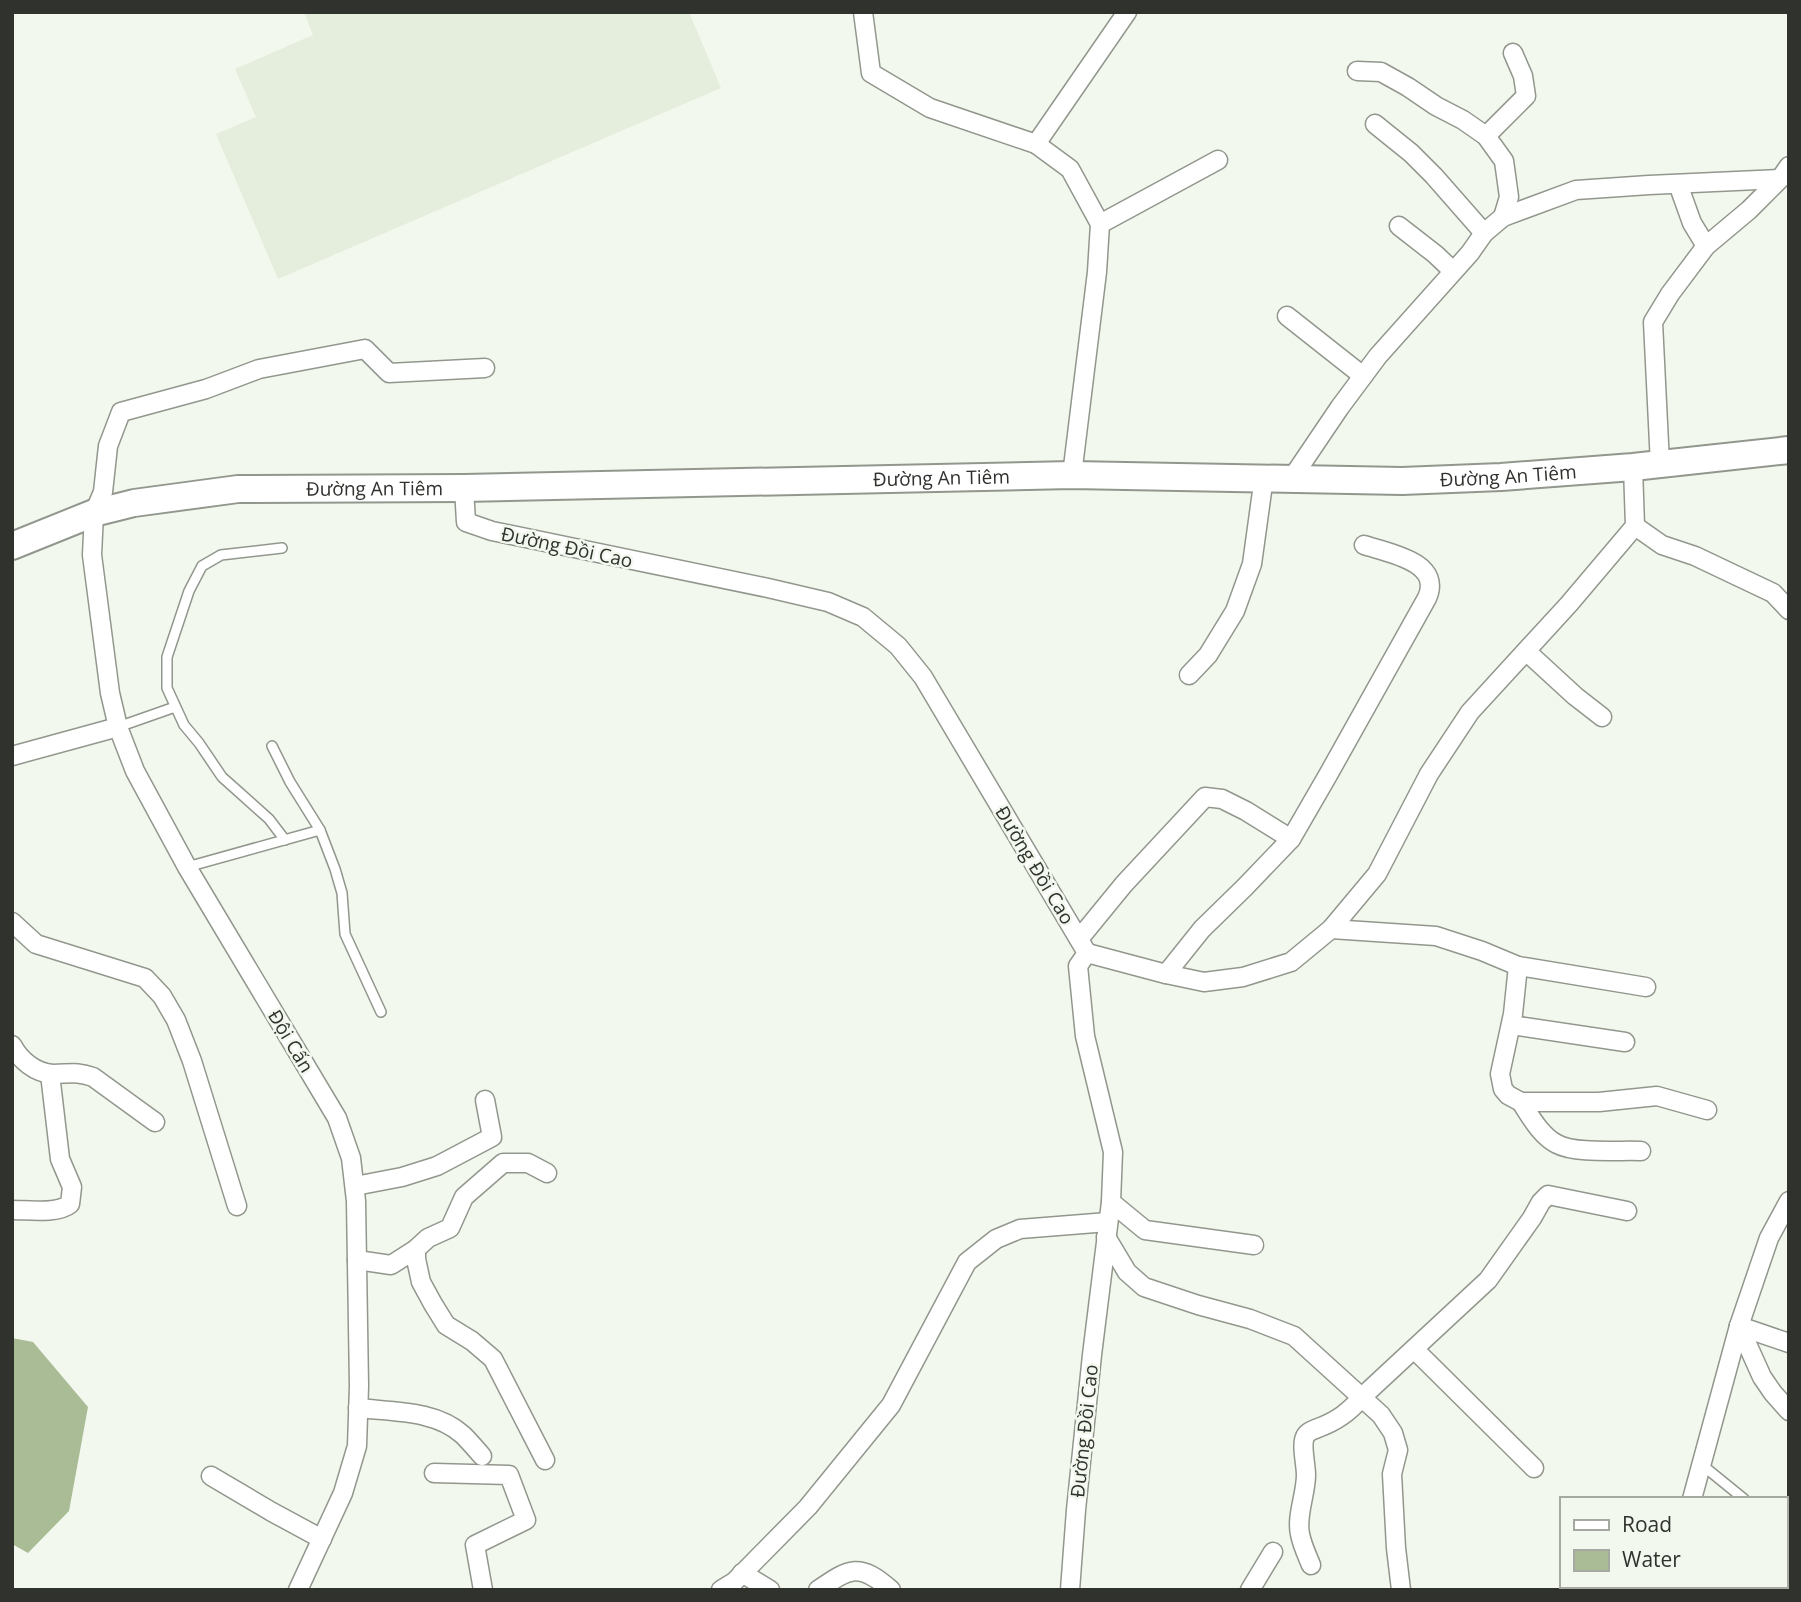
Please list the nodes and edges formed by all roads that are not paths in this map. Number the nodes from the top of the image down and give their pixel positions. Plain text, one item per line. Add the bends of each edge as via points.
1 (863, 12) edge
2 (1127, 12) edge
3 (1513, 53) dead end
4 (1357, 71) dead end
5 (1375, 124) dead end
6 (1486, 136) junction
7 (1036, 144) junction
8 (1218, 160) dead end
9 (1784, 173) edge
10 (1678, 184) junction
11 (1503, 217) junction
12 (1100, 224) junction
13 (1399, 226) dead end
14 (1484, 233) junction
15 (1706, 246) junction
16 (1453, 271) junction
17 (1287, 316) dead end
18 (485, 368) dead end
19 (1363, 376) junction
20 (1789, 450) edge
21 (1660, 464) junction
22 (1633, 467) junction
23 (1072, 475) junction
24 (1264, 477) junction
25 (1292, 478) junction
26 (464, 488) junction
27 (94, 513) junction
28 (1635, 526) junction
29 (1364, 545) dead end
30 (12, 546) edge
31 (282, 548) dead end
32 (1789, 610) edge
33 (1526, 650) junction
34 (1189, 675) dead end
35 (175, 706) junction
36 (1602, 717) dead end
37 (118, 727) junction
38 (272, 746) dead end
39 (12, 756) edge
40 (320, 830) junction
41 (1291, 839) junction
42 (285, 840) junction
43 (187, 867) junction
44 (12, 922) edge
45 (1331, 929) junction
46 (1083, 946) junction
47 (1518, 966) junction
48 (1166, 974) junction
49 (1646, 987) dead end
50 (381, 1012) dead end
51 (1511, 1025) junction
52 (1625, 1042) dead end
53 (12, 1045) edge
54 (50, 1074) junction
55 (485, 1100) dead end
56 (1521, 1102) junction
57 (1707, 1110) dead end
58 (155, 1122) dead end
59 (1642, 1151) dead end
60 (547, 1173) dead end
61 (355, 1186) junction
62 (1789, 1201) edge
63 (1111, 1202) junction
64 (237, 1206) dead end
65 (12, 1210) edge
66 (1628, 1211) dead end
67 (1107, 1230) junction
68 (1769, 1238) junction
69 (1789, 1238) edge
70 (1254, 1245) dead end
71 (416, 1249) junction
72 (357, 1260) junction
73 (1739, 1326) junction
74 (1789, 1343) edge
75 (1414, 1349) junction
76 (1362, 1397) junction
77 (358, 1408) junction
78 (1789, 1411) edge
79 (482, 1456) dead end
80 (545, 1460) dead end
81 (1701, 1464) junction
82 (1534, 1468) dead end
83 (433, 1473) dead end
84 (211, 1476) dead end
85 (1693, 1497) edge
86 (1742, 1497) edge
87 (322, 1539) junction
88 (1273, 1552) dead end
89 (1311, 1565) dead end
90 (743, 1573) junction
91 (298, 1590) edge
92 (483, 1590) edge
93 (721, 1590) edge
94 (770, 1590) edge
95 (818, 1590) edge
96 (891, 1590) edge
97 (1070, 1590) edge
98 (1250, 1590) edge
99 (1401, 1590) edge

1 - 7 street via 871,73 930,108
2 - 7 street
3 - 6 street via 1526,96
4 - 6 street via 1381,72
5 - 14 street via 1434,176
6 - 11 street via 1504,161 1510,197
7 - 12 street via 1070,169
8 - 12 street
9 - 10 street
9 - 15 street
10 - 11 street via 1576,190
10 - 15 street
11 - 14 street
12 - 23 street
13 - 16 street
14 - 16 street
15 - 21 street via 1653,322
16 - 19 street
17 - 19 street
18 - 27 street, Đội Cấn via 389,373 365,349 259,369 121,412 108,446 103,492
19 - 25 street
20 - 21 main road, Đường An Tiêm
21 - 22 main road, Đường An Tiêm
22 - 25 main road, Đường An Tiêm via 1402,481
22 - 28 street
23 - 24 main road, Đường An Tiêm
23 - 26 main road, Đường An Tiêm
24 - 25 main road, Đường An Tiêm
24 - 34 street via 1252,564 1235,611 1208,655
26 - 27 main road, Đường An Tiêm via 238,489
26 - 46 street, Đường Đồi Cao via 466,522 492,531 768,588 828,602 863,617 898,646 923,677
27 - 30 main road, Đường An Tiêm
27 - 37 street, Đội Cấn via 92,555
28 - 32 street via 1662,545 1773,593
28 - 33 street
29 - 41 street via 1419,565 1429,578 1430,591
31 - 35 lane via 221,555 202,566 167,657 167,688
33 - 36 street
33 - 45 street via 1470,712 1429,774 1377,874
35 - 37 lane
35 - 42 lane via 222,777 269,819
37 - 39 street
37 - 43 street, Đội Cấn via 135,771
38 - 40 lane
40 - 42 lane
40 - 50 lane via 342,892 345,934
41 - 46 street via 1222,799 1205,797 1124,884
41 - 48 street via 1202,929
42 - 43 lane
43 - 61 street, Đội Cấn via 337,1118
44 - 64 street via 36,944 145,978 162,996 192,1061
45 - 47 street via 1436,936
45 - 48 street via 1291,961 1243,977 1204,982
46 - 48 street
46 - 63 street, Đường Đồi Cao via 1078,966 1085,1036 1113,1152
47 - 49 street
47 - 51 street
51 - 52 street
51 - 56 street via 1501,1082 1503,1090
53 - 54 street via 28,1065
54 - 58 street via 93,1077
54 - 65 street via 60,1159 72,1187 70,1204 57,1210
55 - 61 street via 492,1137 437,1166
56 - 57 street via 1657,1096
56 - 59 street via 1555,1143 1576,1149
60 - 71 street via 528,1163 503,1163 464,1197 450,1228
61 - 72 street, Đội Cấn
62 - 68 street
63 - 67 street, Đường Đồi Cao
63 - 70 street via 1144,1230
66 - 75 street via 1548,1195 1488,1280
67 - 76 street via 1127,1272 1144,1286 1294,1336
67 - 90 street via 1020,1229 996,1239 967,1262 891,1405 808,1507
67 - 97 street, Đường Đồi Cao
68 - 69 street
68 - 73 street
71 - 72 street via 391,1265
71 - 80 street via 421,1282 433,1304 446,1325 493,1359
72 - 77 street, Đội Cấn
73 - 74 street
73 - 78 street via 1762,1377
73 - 81 street
75 - 76 street
75 - 82 street
76 - 89 street via 1340,1419 1305,1436 1305,1493 1299,1521
76 - 99 street via 1394,1433 1398,1451 1392,1474
77 - 79 street via 424,1415 445,1423
77 - 87 street, Đội Cấn via 357,1446
81 - 85 street
81 - 86 lane
83 - 92 street via 509,1475 526,1520 475,1545
84 - 87 street
87 - 91 street, Đội Cấn
88 - 98 street
90 - 93 street
90 - 94 street
95 - 96 street via 847,1571 870,1575

